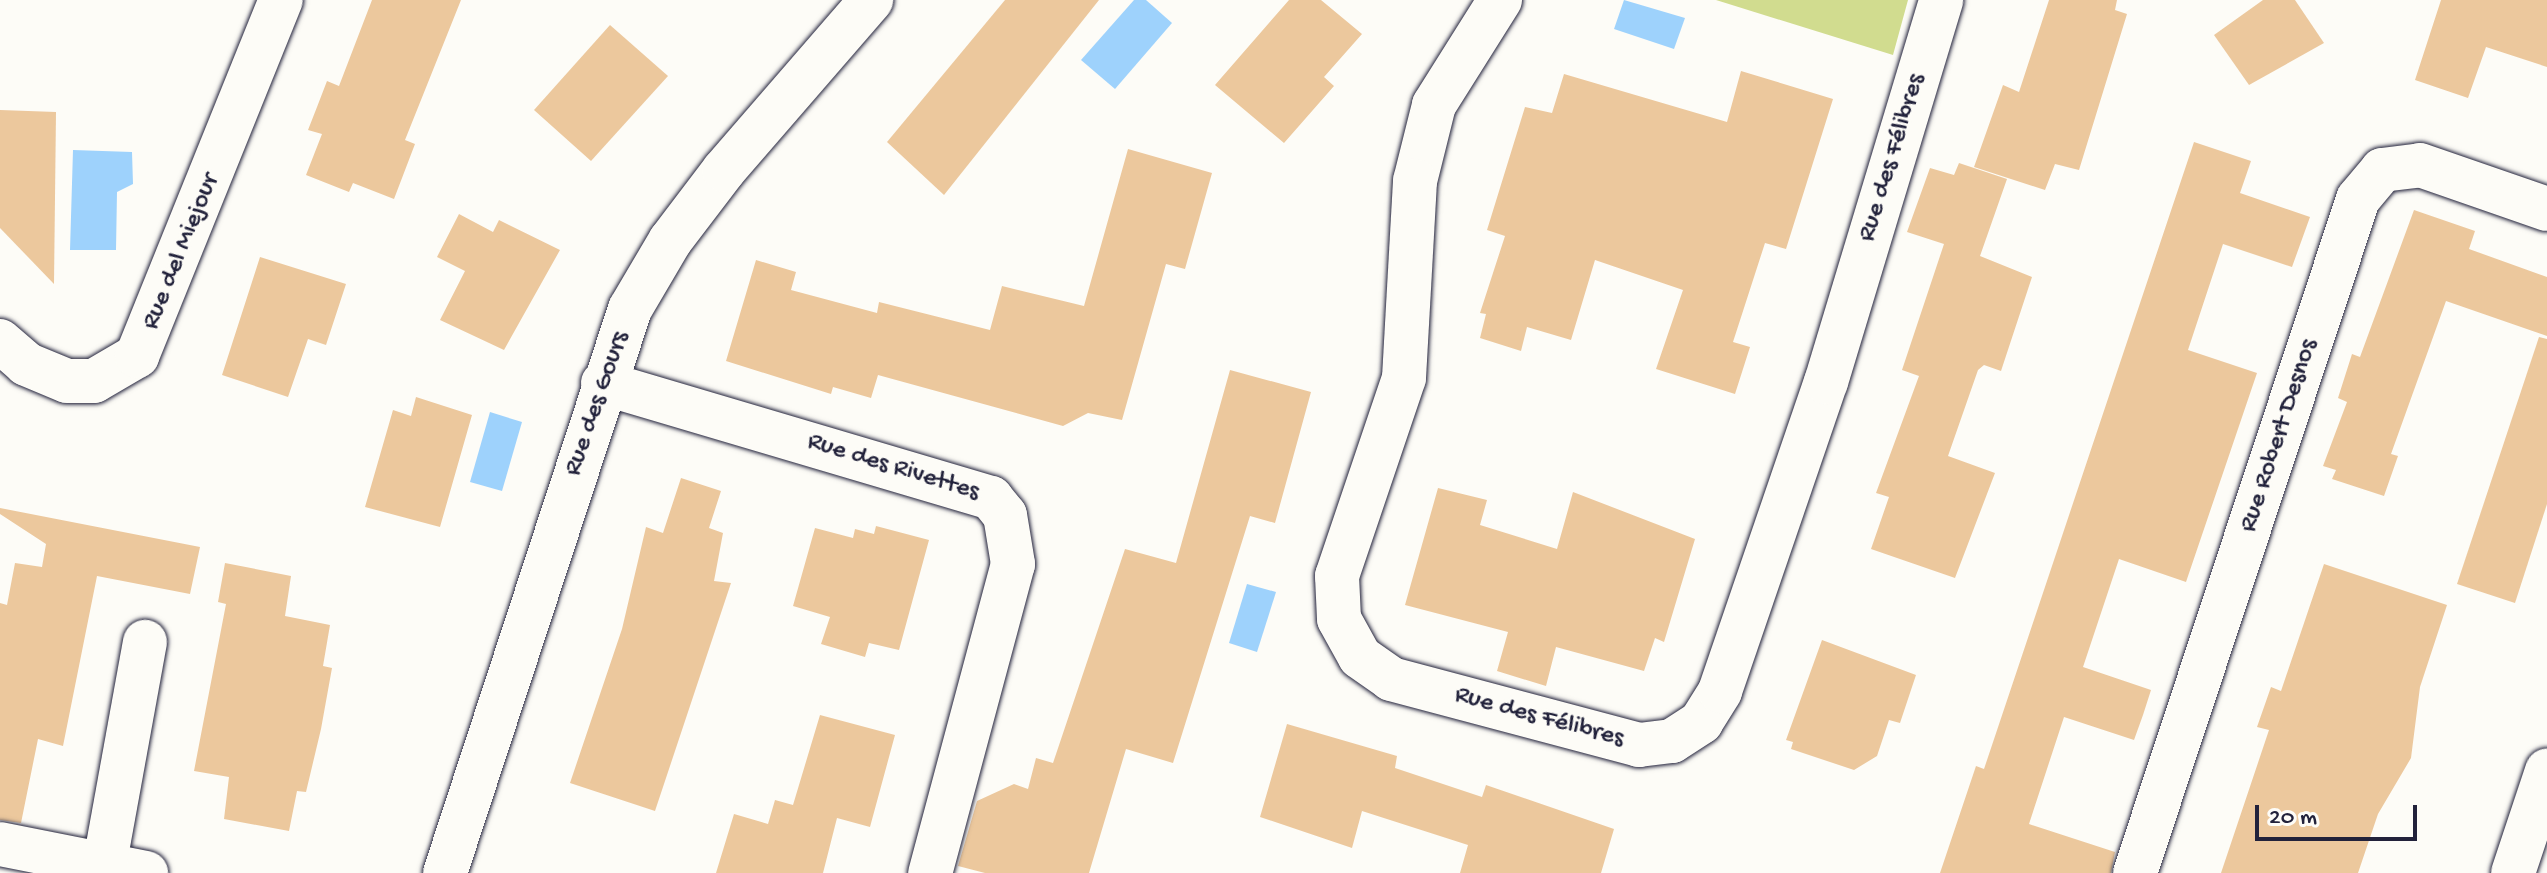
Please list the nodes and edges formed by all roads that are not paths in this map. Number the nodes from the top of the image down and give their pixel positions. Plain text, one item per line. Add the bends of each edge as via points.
1 (281, 0) edge
2 (871, 0) edge
3 (1500, 0) edge
4 (1941, 0) edge
5 (2547, 209) edge
6 (0, 341) edge
7 (603, 383) junction
8 (145, 642) dead end
9 (2547, 771) edge
10 (0, 844) edge
11 (104, 868) edge
12 (146, 873) edge
13 (445, 873) edge
14 (930, 873) edge
15 (2135, 873) edge
16 (2513, 873) edge

1 - 6 street, Rue del Miejour via 137,356 94,381 67,381 26,364
2 - 7 street, Rue des Gours via 670,241 630,309
3 - 4 street, Rue des Félibres via 1434,105 1415,181 1404,378 1337,576 1339,619 1360,657 1391,679 1639,745 1672,741 1691,728 1720,691 1826,382
5 - 15 street, Rue Robert Desnos via 2420,165 2382,170 2358,199
7 - 13 street, Rue des Gours
7 - 14 street, Rue des Rivettes via 991,498 1005,515 1013,564
8 - 11 street
9 - 16 street
10 - 11 street
11 - 12 street

